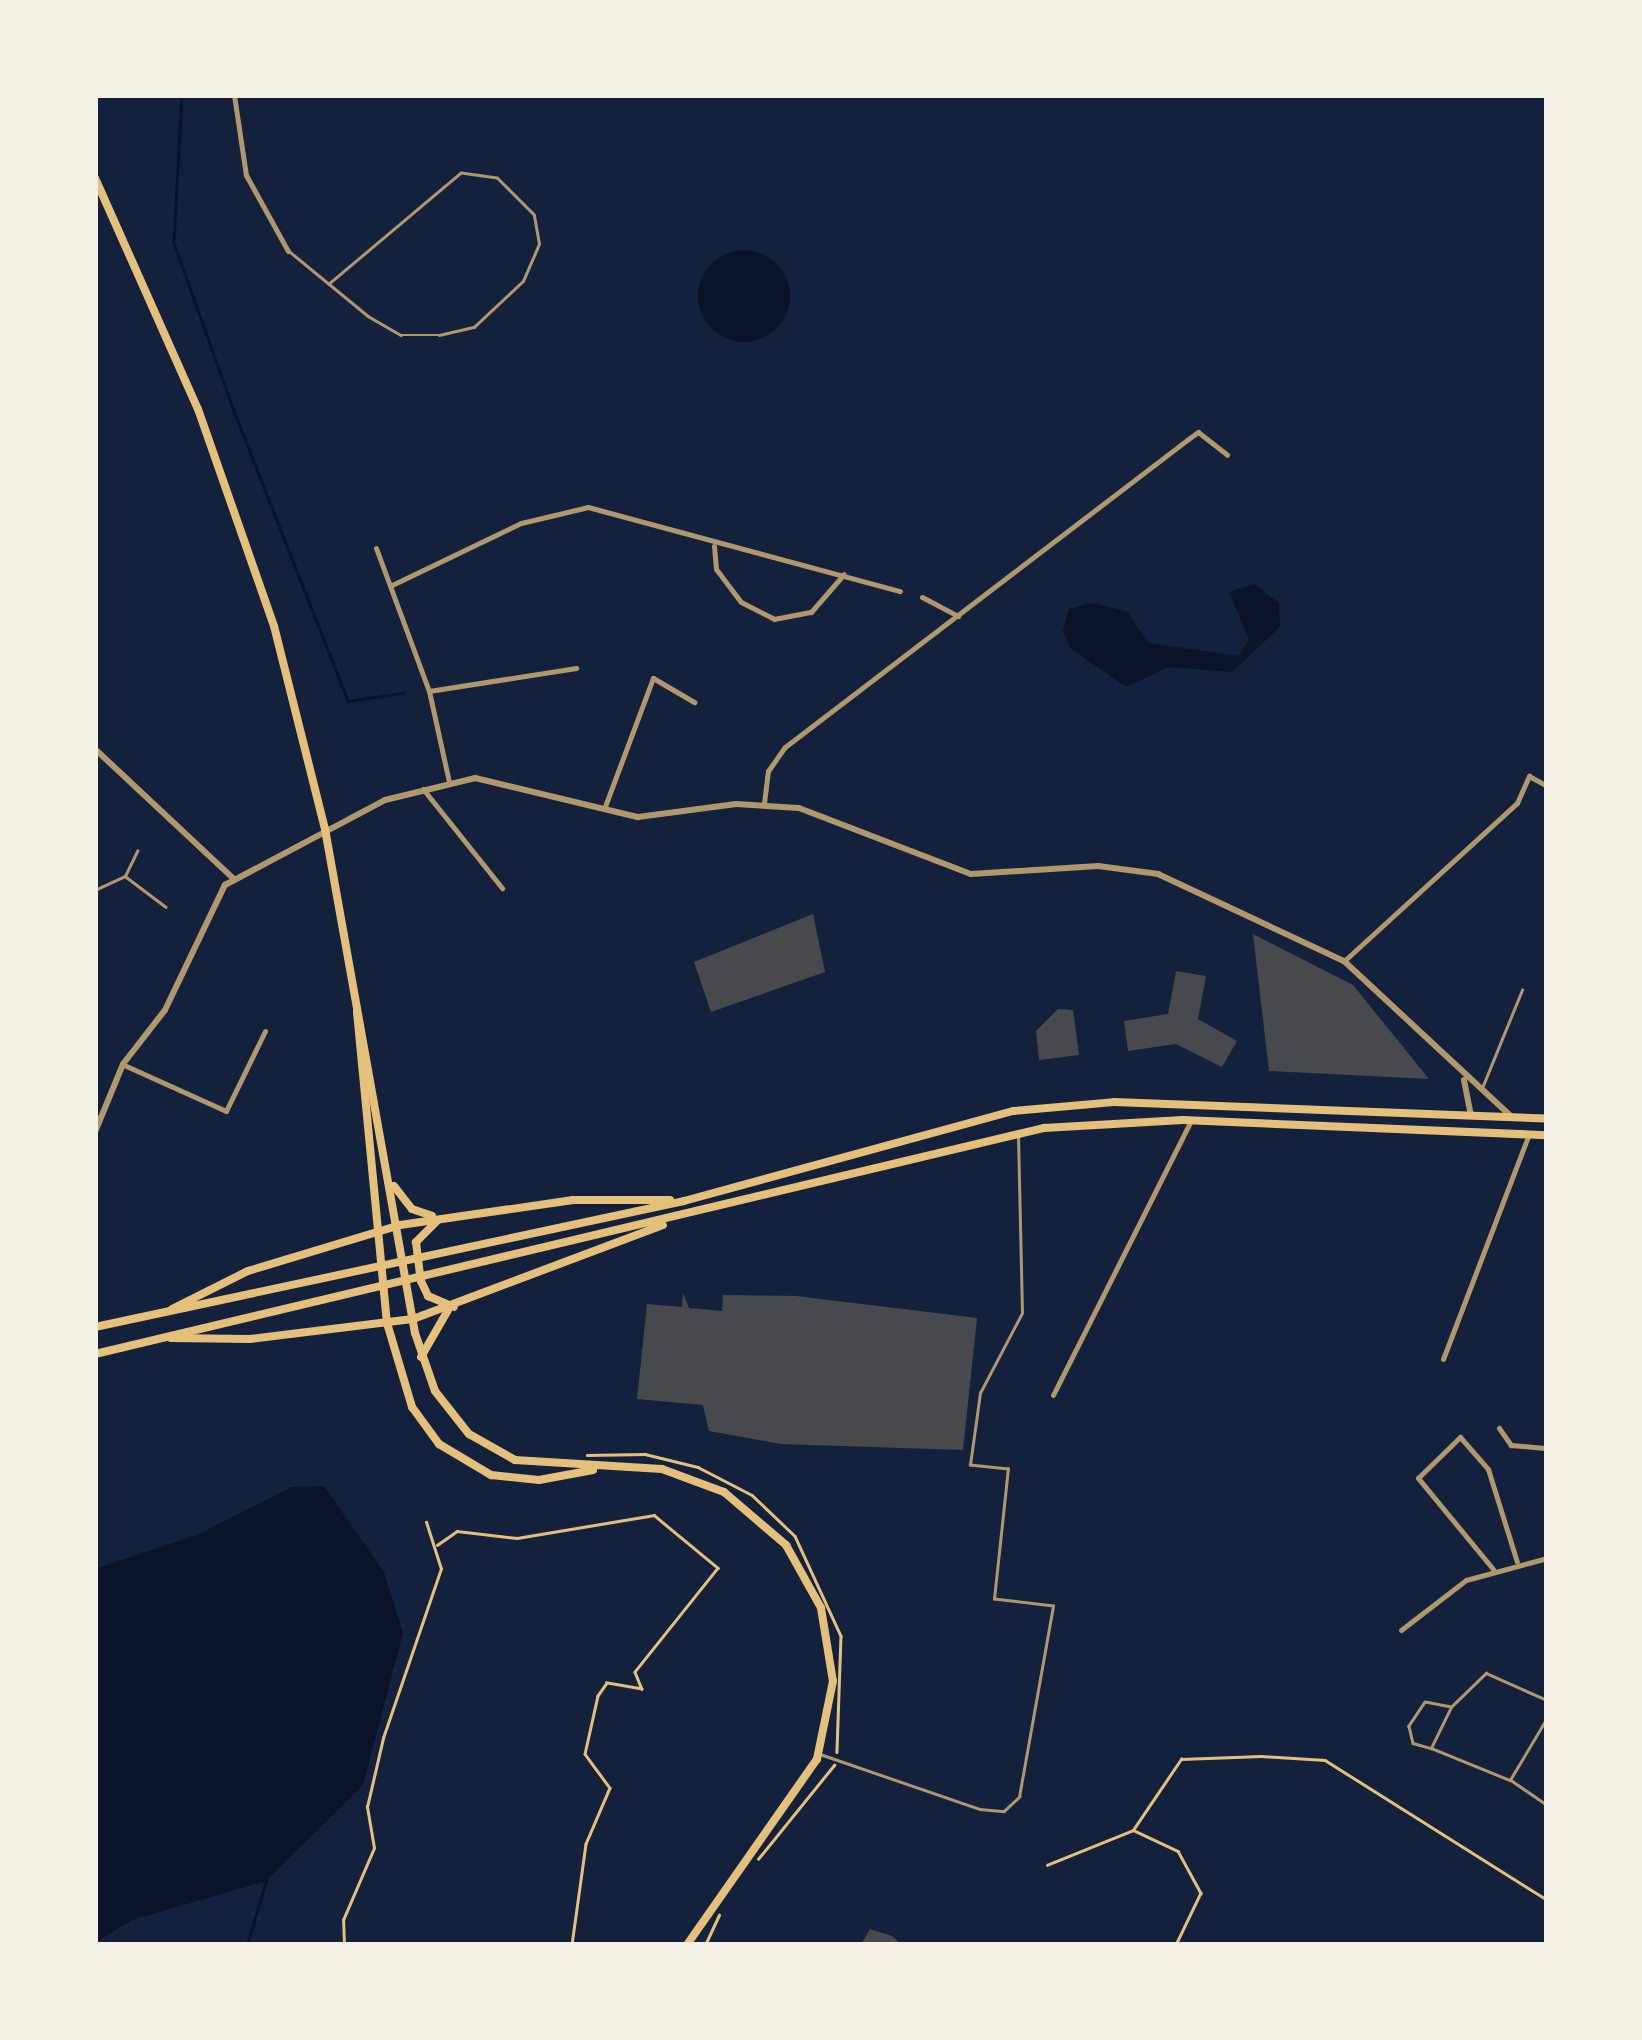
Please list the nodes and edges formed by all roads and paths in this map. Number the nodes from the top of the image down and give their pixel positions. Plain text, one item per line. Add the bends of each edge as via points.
1 (234, 95) edge
2 (95, 178) edge
3 (288, 251) joint
4 (330, 284) junction
5 (1228, 455) dead end
6 (714, 546) junction
7 (376, 548) dead end
8 (844, 574) junction
9 (392, 585) junction
10 (900, 590) dead end
11 (922, 597) dead end
12 (958, 616) junction
13 (576, 668) dead end
14 (428, 691) junction
15 (694, 702) dead end
16 (95, 749) edge
17 (448, 782) junction
18 (1547, 786) edge
19 (423, 788) junction
20 (764, 803) junction
21 (607, 809) junction
22 (324, 829) junction
23 (137, 852) dead end
24 (125, 876) junction
25 (234, 879) junction
26 (502, 888) dead end
27 (95, 890) edge
28 (166, 907) dead end
29 (1344, 961) junction
30 (1522, 990) dead end
31 (356, 1000) junction
32 (265, 1031) dead end
33 (123, 1064) junction
34 (1461, 1074) junction
35 (1481, 1090) junction
36 (1472, 1116) junction
37 (1512, 1117) junction
38 (1547, 1118) edge
39 (1191, 1121) junction
40 (95, 1132) edge
41 (1017, 1133) junction
42 (1528, 1134) junction
43 (1547, 1135) edge
44 (394, 1186) junction
45 (684, 1200) junction
46 (690, 1216) junction
47 (446, 1218) junction
48 (400, 1225) junction
49 (375, 1231) junction
50 (452, 1308) junction
51 (162, 1314) junction
52 (413, 1319) junction
53 (388, 1324) junction
54 (95, 1327) edge
55 (159, 1338) junction
56 (97, 1354) edge
57 (421, 1357) junction
58 (1443, 1359) dead end
59 (1054, 1395) dead end
60 (1499, 1428) dead end
61 (1547, 1448) edge
62 (579, 1457) dead end
63 (612, 1466) junction
64 (426, 1522) dead end
65 (437, 1545) junction
66 (1547, 1558) edge
67 (1517, 1562) junction
68 (1493, 1569) junction
69 (1401, 1630) dead end
70 (1547, 1700) edge
71 (1451, 1707) junction
72 (1547, 1718) edge
73 (1431, 1748) junction
74 (819, 1753) junction
75 (837, 1753) dead end
76 (834, 1766) dead end
77 (1510, 1780) junction
78 (1547, 1805) edge
79 (1132, 1830) junction
80 (1047, 1866) dead end
81 (752, 1867) dead end
82 (1547, 1900) edge
83 (722, 1909) dead end
84 (344, 1945) edge
85 (572, 1945) edge
86 (687, 1945) edge
87 (705, 1945) edge
88 (1176, 1945) edge

1 - 3 street via 246,175
2 - 22 main road via 157,306 237,516
3 - 4 lane
4 - 4 lane via 461,173 497,178 534,215 538,244 524,280 474,327 401,335
5 - 12 street via 1198,432
6 - 8 street
6 - 8 street via 716,568 741,602 774,620 811,612
6 - 9 street via 629,514 574,508 505,530
7 - 9 street
8 - 10 street
9 - 14 street
11 - 12 street
12 - 20 street via 784,747 768,771
13 - 14 street
14 - 17 street
15 - 21 street via 653,678
16 - 25 street
17 - 19 street
17 - 21 street via 511,782
18 - 29 street via 1529,776 1517,803
19 - 22 street
19 - 26 street
20 - 21 street via 647,818
20 - 29 street via 826,816 957,872 1147,872
22 - 25 street
22 - 31 main road
23 - 24 lane
24 - 27 lane
24 - 28 lane
25 - 33 street via 165,1010
29 - 34 street
30 - 35 lane
31 - 44 main road
31 - 49 main road
32 - 33 street via 226,1111
33 - 40 street
34 - 35 street
34 - 36 street
35 - 37 street
36 - 37 main road
36 - 45 main road via 1043,1107
37 - 38 main road
39 - 41 main road
39 - 42 main road
39 - 59 street
41 - 46 main road
41 - 74 lane via 1022,1313 980,1393 970,1466 1008,1470 994,1599 1053,1606 1024,1784 1010,1807 989,1811
42 - 43 main road
42 - 58 street
44 - 47 main road via 412,1209
44 - 48 main road
45 - 47 main road via 584,1199
45 - 51 main road
46 - 50 main road
46 - 55 main road
47 - 48 main road
47 - 50 main road via 422,1232 416,1257 425,1292
48 - 49 main road
48 - 52 main road
49 - 51 main road via 248,1271
49 - 53 main road
50 - 52 main road
50 - 57 main road
51 - 54 main road
52 - 53 main road
52 - 57 main road
53 - 55 main road
53 - 63 main road via 410,1404 452,1455 518,1480
55 - 56 main road
57 - 63 main road via 446,1409 488,1448 547,1467
60 - 61 street via 1511,1445
62 - 75 path via 634,1453 698,1466 788,1528 820,1574 840,1629
63 - 74 main road via 678,1473 724,1492 792,1553 831,1650
64 - 65 path
65 - 84 path via 439,1580 383,1738 366,1807 374,1848 343,1920
65 - 85 path via 457,1532 517,1538 654,1515 718,1568 635,1672 642,1689 607,1682 598,1696 585,1754 610,1788 586,1844
66 - 67 street
67 - 68 street
67 - 68 street via 1488,1469 1460,1437 1418,1478
68 - 69 street
70 - 71 lane via 1486,1673
71 - 73 lane
71 - 73 lane via 1430,1700 1409,1726 1413,1743
72 - 77 lane
73 - 77 lane
74 - 86 main road
76 - 81 path
77 - 78 lane
79 - 80 path
79 - 82 path via 1181,1760 1204,1752 1325,1760
79 - 88 path via 1178,1850 1201,1893
83 - 87 path

